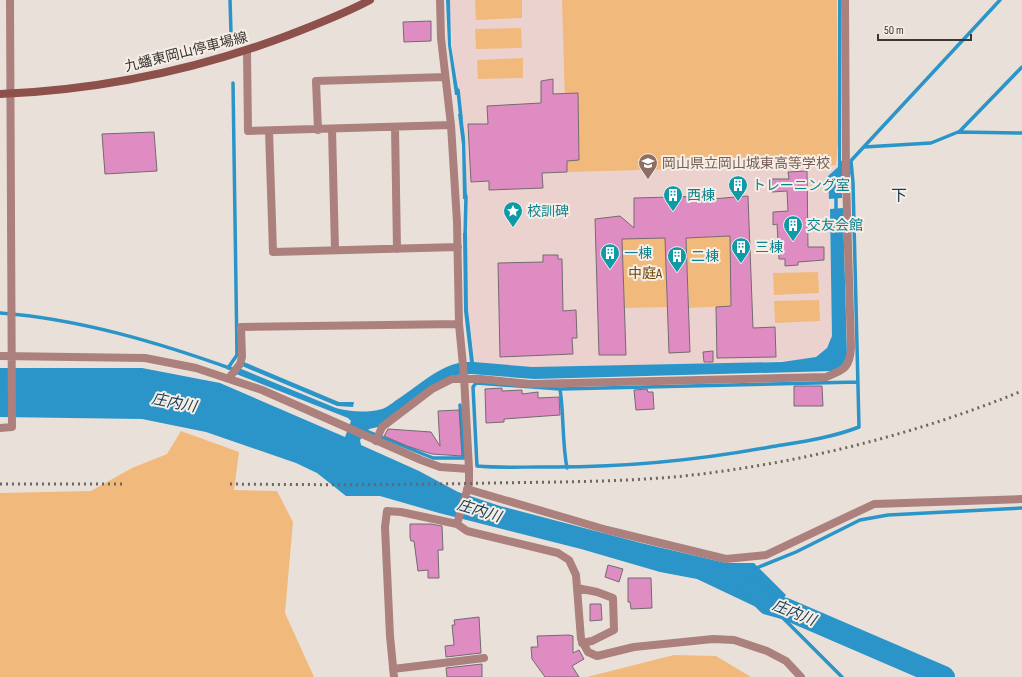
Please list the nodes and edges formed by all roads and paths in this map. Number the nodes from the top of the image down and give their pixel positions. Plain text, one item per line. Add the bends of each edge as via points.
1 (10, 0) edge
2 (370, 0) edge
3 (440, 0) edge
4 (845, 0) edge
5 (247, 51) junction
6 (445, 77) junction
7 (0, 94) edge
8 (11, 94) junction
9 (451, 125) junction
10 (395, 127) junction
11 (332, 129) junction
12 (318, 130) junction
13 (269, 131) junction
14 (458, 247) junction
15 (397, 249) junction
16 (335, 250) junction
17 (459, 324) junction
18 (0, 356) edge
19 (11, 359) junction
20 (233, 374) junction
21 (464, 377) junction
22 (0, 428) edge
23 (376, 440) junction
24 (469, 469) junction
25 (467, 491) junction
26 (1022, 498) edge
27 (458, 522) junction
28 (577, 588) junction
29 (582, 643) junction
30 (484, 658) dead end
31 (393, 673) edge
32 (801, 677) edge

1 - 8 street
2 - 5 main road, 九蟠東岡山停車場線 via 349,11
3 - 6 street
4 - 21 street via 846,179 851,347 850,357 843,370 826,377 530,384
5 - 8 main road, 九蟠東岡山停車場線 via 172,72 119,82
5 - 13 street via 248,131
6 - 9 street
6 - 12 street via 316,81
7 - 8 main road, 九蟠東岡山停車場線
8 - 19 street
9 - 10 street
9 - 14 street
10 - 11 street
10 - 15 street
11 - 12 street
11 - 16 street
12 - 13 street
13 - 16 street via 273,252
14 - 15 street
14 - 17 street
15 - 16 street
17 - 20 street via 241,327 242,357
17 - 21 street
18 - 19 street
19 - 20 street via 144,358
19 - 22 street via 12,428
20 - 23 street via 262,390
21 - 23 street via 452,379 432,389 382,427
21 - 24 street
23 - 24 street via 440,466
24 - 25 street
25 - 26 street via 607,530 726,559 766,555 874,504
25 - 27 street
27 - 28 street via 467,531 558,553 573,566
27 - 31 street via 387,511 384,527
28 - 29 street
28 - 29 street via 613,598 614,630
29 - 32 street via 588,652 597,656 634,647 713,639 734,640 767,651 786,661
30 - 31 street

